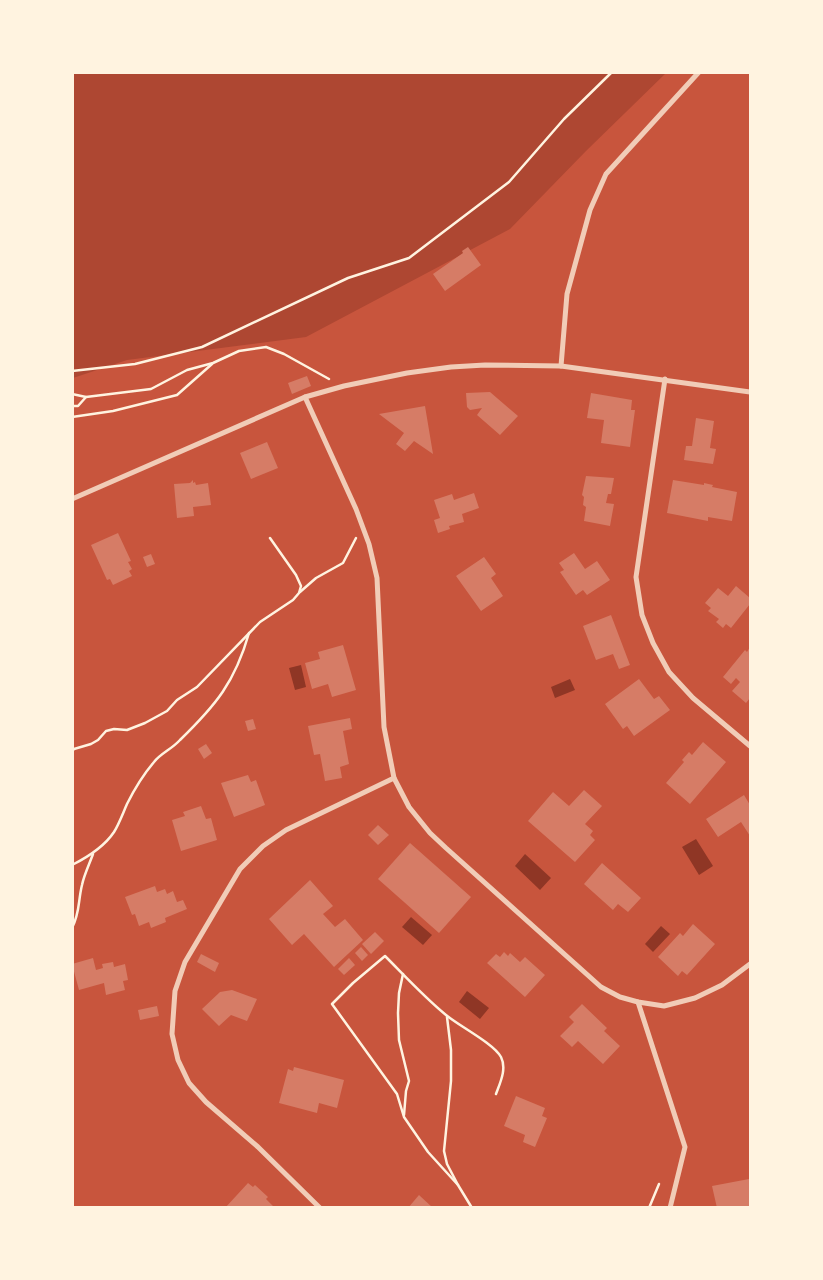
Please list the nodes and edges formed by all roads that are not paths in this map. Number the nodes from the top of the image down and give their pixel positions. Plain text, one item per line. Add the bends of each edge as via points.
1 (699, 72) edge
2 (561, 366) junction
3 (665, 379) junction
4 (750, 392) edge
5 (305, 397) junction
6 (72, 499) edge
7 (750, 746) edge
8 (394, 778) junction
9 (750, 964) edge
10 (638, 1002) junction
11 (320, 1208) edge
12 (670, 1208) edge

1 - 2 street via 606,174 590,210 567,294
2 - 3 street
2 - 5 street via 451,367 407,373
3 - 4 street
3 - 7 street via 636,577 642,615 652,643 669,672 693,698
5 - 6 street
5 - 8 street via 356,509 377,578 384,727
8 - 10 street via 409,807 446,848 601,988
8 - 11 street via 286,830 240,868 185,962 175,991 172,1034 178,1060 189,1083
9 - 10 street via 695,998 664,1006
10 - 12 street via 685,1147

